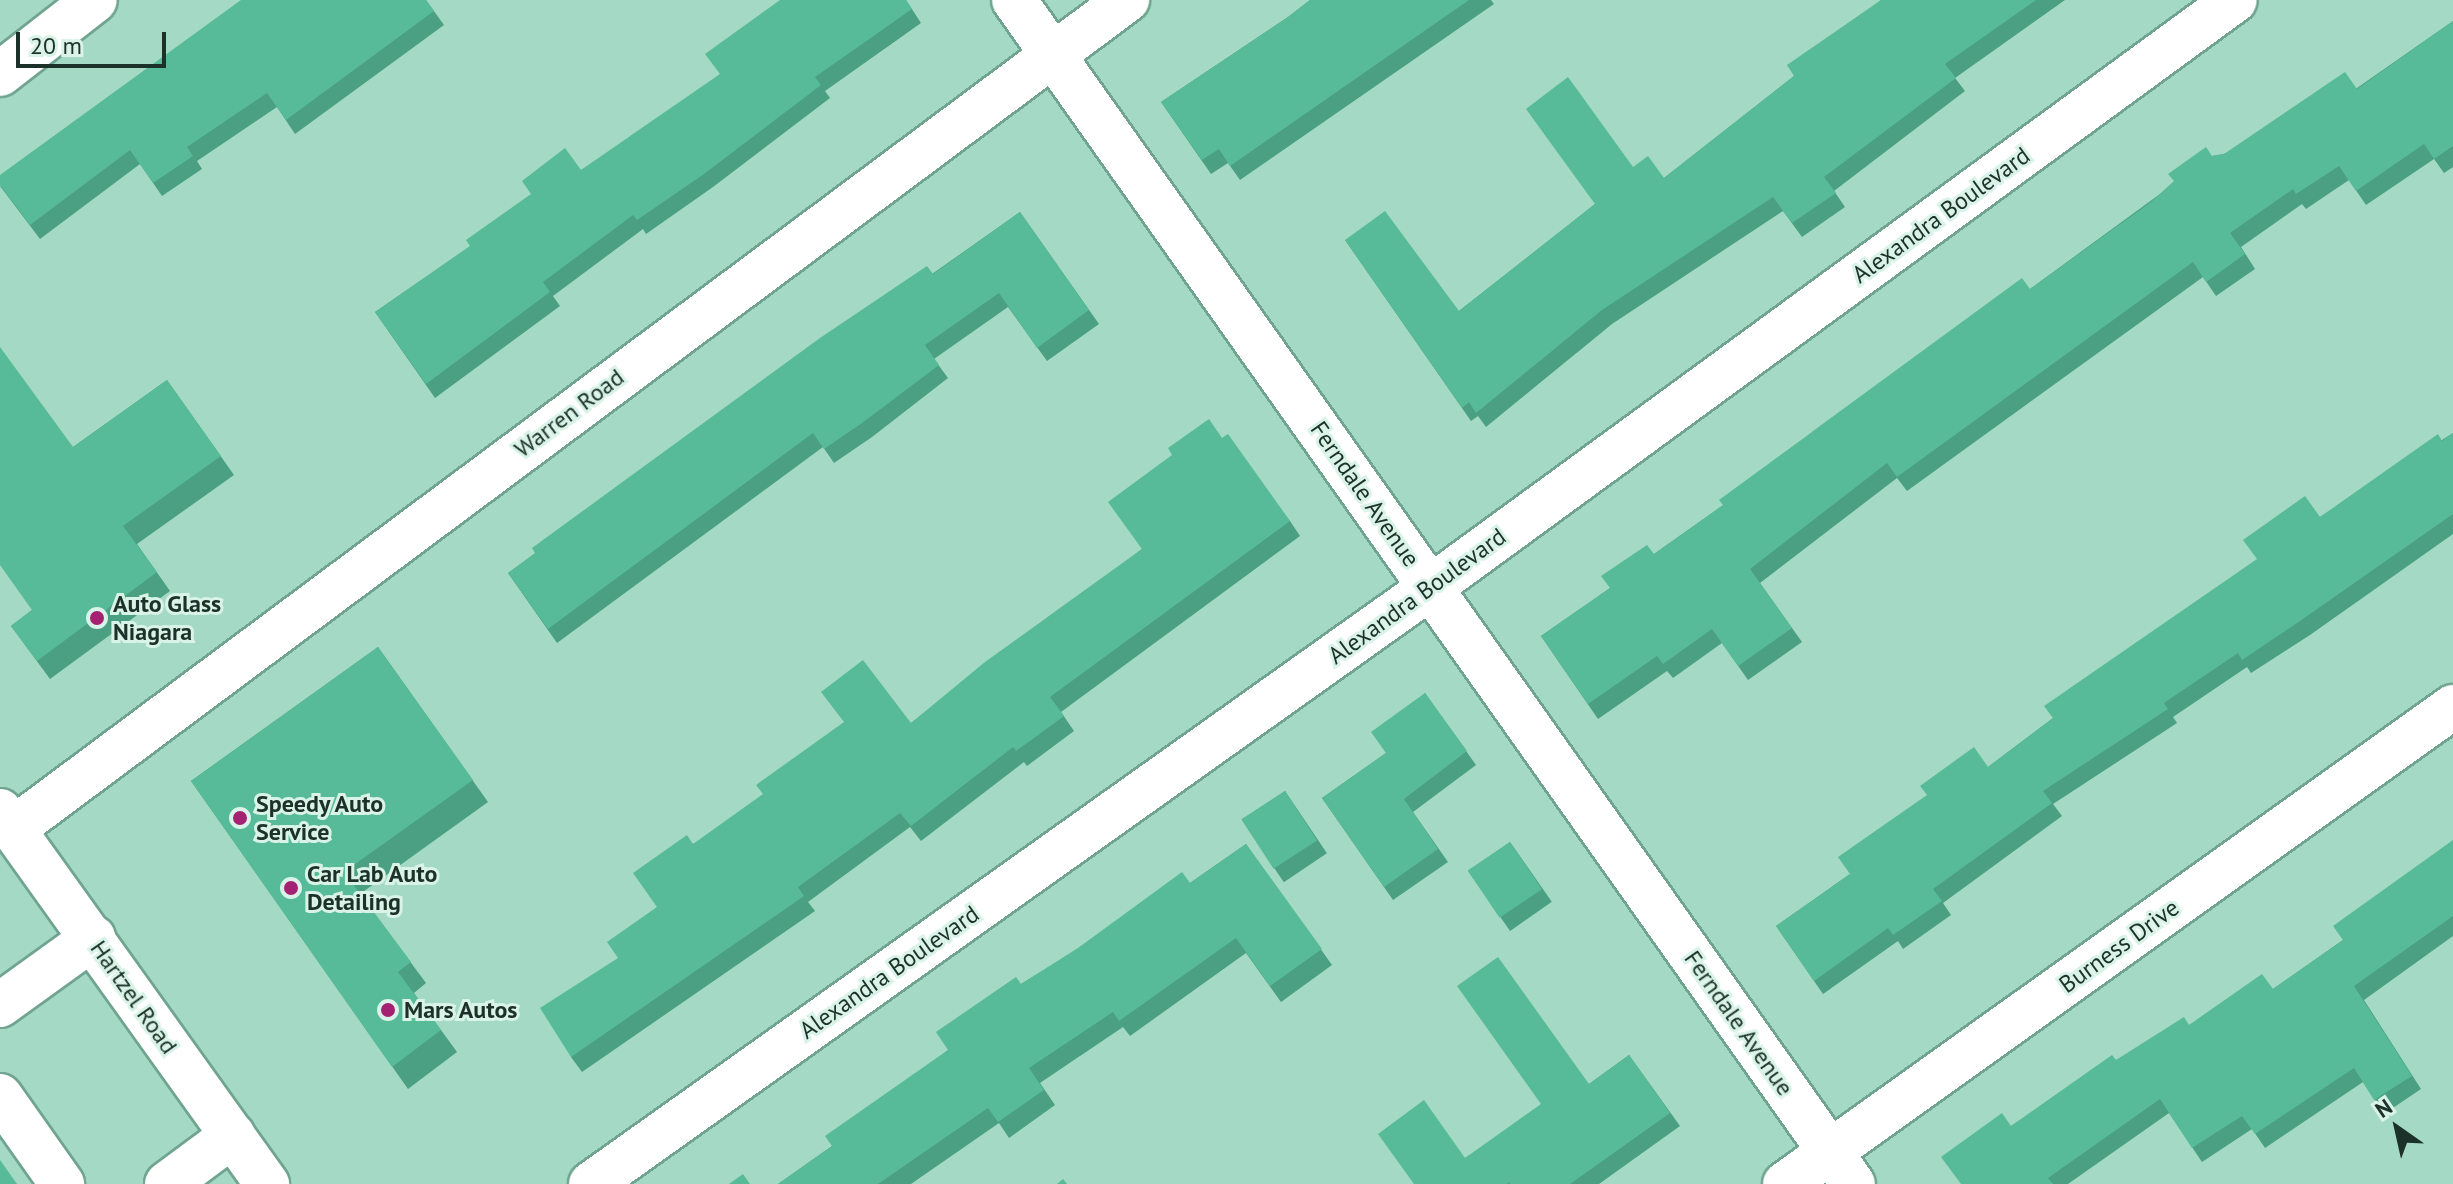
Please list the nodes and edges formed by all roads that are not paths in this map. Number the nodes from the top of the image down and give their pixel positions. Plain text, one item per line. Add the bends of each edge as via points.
1 (95, 0) edge
2 (1014, 0) edge
3 (1127, 0) edge
4 (2235, 0) edge
5 (1052, 53) junction
6 (0, 74) edge
7 (1431, 587) junction
8 (2453, 707) edge
9 (6, 820) edge
10 (93, 938) junction
11 (0, 1005) edge
12 (0, 1096) edge
13 (233, 1135) junction
14 (1842, 1168) edge
15 (62, 1184) edge
16 (167, 1184) edge
17 (267, 1184) edge
18 (591, 1184) edge
19 (1785, 1184) edge

1 - 6 street
2 - 5 street, Ferndale Avenue
3 - 5 street, Warren Road
4 - 7 street, Alexandra Boulevard
5 - 7 street, Ferndale Avenue
5 - 9 street, Warren Road
7 - 14 street, Ferndale Avenue
7 - 18 street, Alexandra Boulevard
8 - 14 street, Burness Drive
9 - 10 street, Hartzel Road
10 - 11 street
10 - 13 street, Hartzel Road
12 - 15 street
13 - 16 street
13 - 17 street, Hartzel Road
14 - 19 street, Burness Drive

